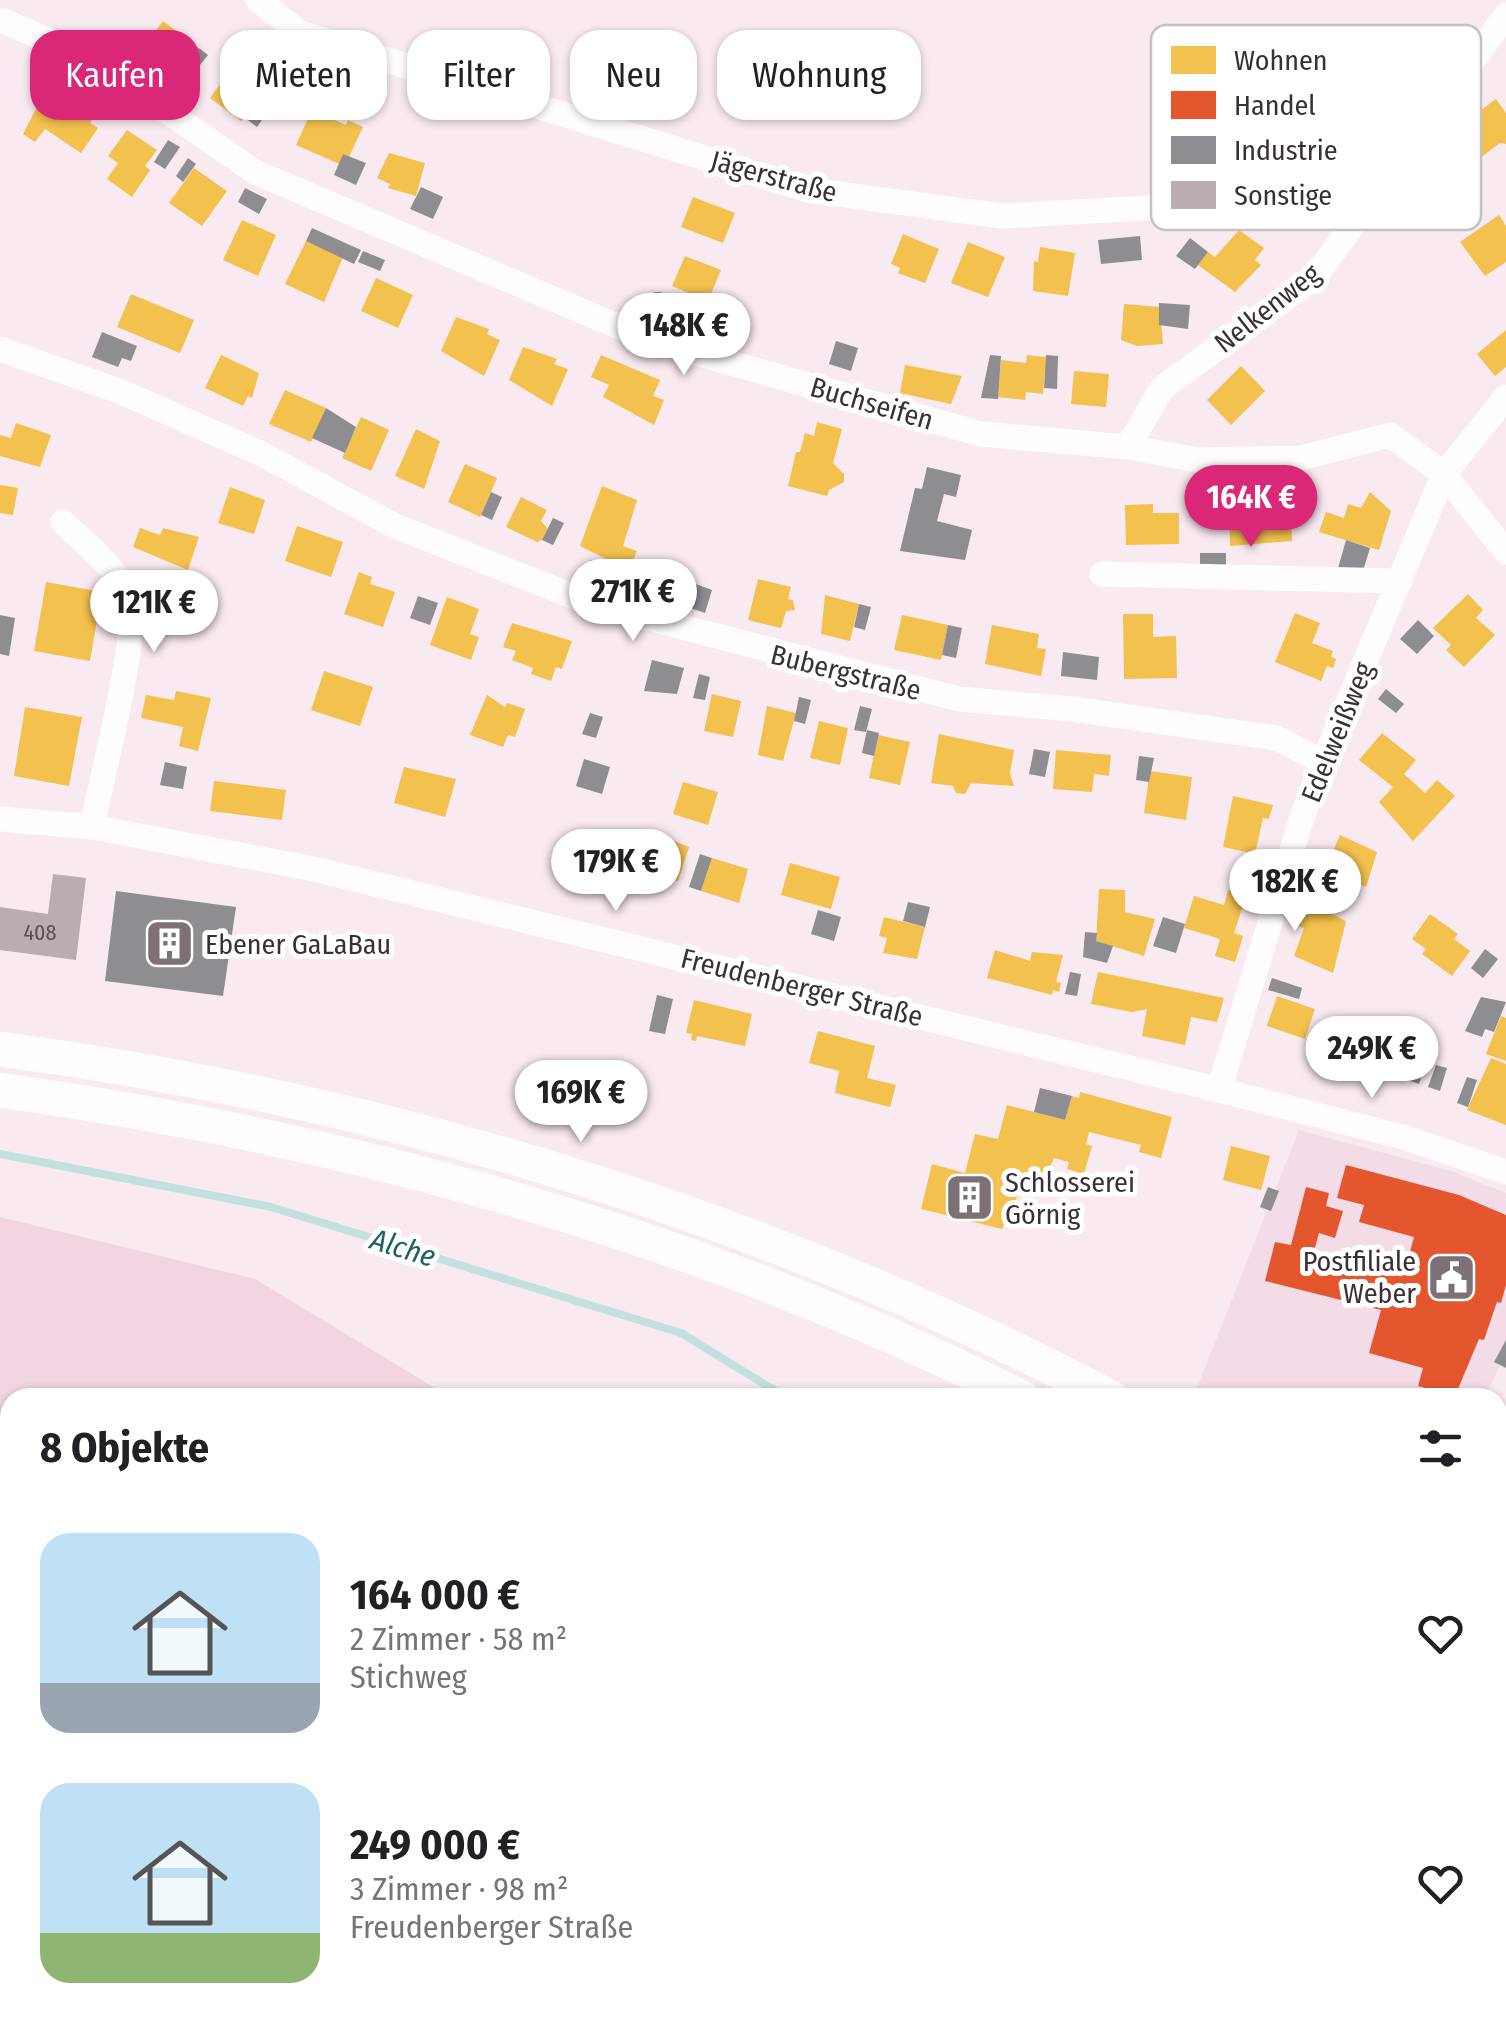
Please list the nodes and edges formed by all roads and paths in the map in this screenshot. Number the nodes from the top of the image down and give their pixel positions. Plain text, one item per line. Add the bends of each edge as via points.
1 (258, 0) edge
2 (1506, 15) edge
3 (4, 20) dead end
4 (1481, 50) edge
5 (1151, 207) edge
6 (1351, 230) edge
7 (0, 349) edge
8 (1506, 397) edge
9 (1128, 448) junction
10 (1444, 474) junction
11 (63, 522) dead end
12 (1506, 552) edge
13 (1102, 574) dead end
14 (1400, 581) junction
15 (1323, 762) junction
16 (0, 819) edge
17 (92, 827) junction
18 (0, 1049) edge
19 (0, 1090) edge
20 (1219, 1090) junction
21 (1506, 1172) edge
22 (1001, 1388) edge
23 (1090, 1388) edge

1 - 5 street, Jägerstraße via 300,32 808,190 1002,216
2 - 4 street, Nelkenweg
3 - 9 street, Buchseifen via 152,101 255,172 650,340 980,434
6 - 9 street, Nelkenweg via 1314,278 1162,388
7 - 15 street, Bubergstraße via 120,391 260,453 396,526 590,603 959,700 1278,738
8 - 10 street, Edelweißweg
9 - 10 street, Buchseifen via 1198,460 1301,458 1390,436
10 - 12 street, Buchseifen
10 - 14 street, Edelweißweg
11 - 17 street via 130,600 130,637
13 - 14 street
14 - 15 street, Edelweißweg
15 - 20 street, Edelweißweg
16 - 17 street, Freudenberger Straße
17 - 20 street, Freudenberger Straße via 333,873
18 - 23 main road via 348,1116 654,1202 909,1301
19 - 22 main road via 209,1126 518,1202 770,1287
20 - 21 street, Freudenberger Straße

